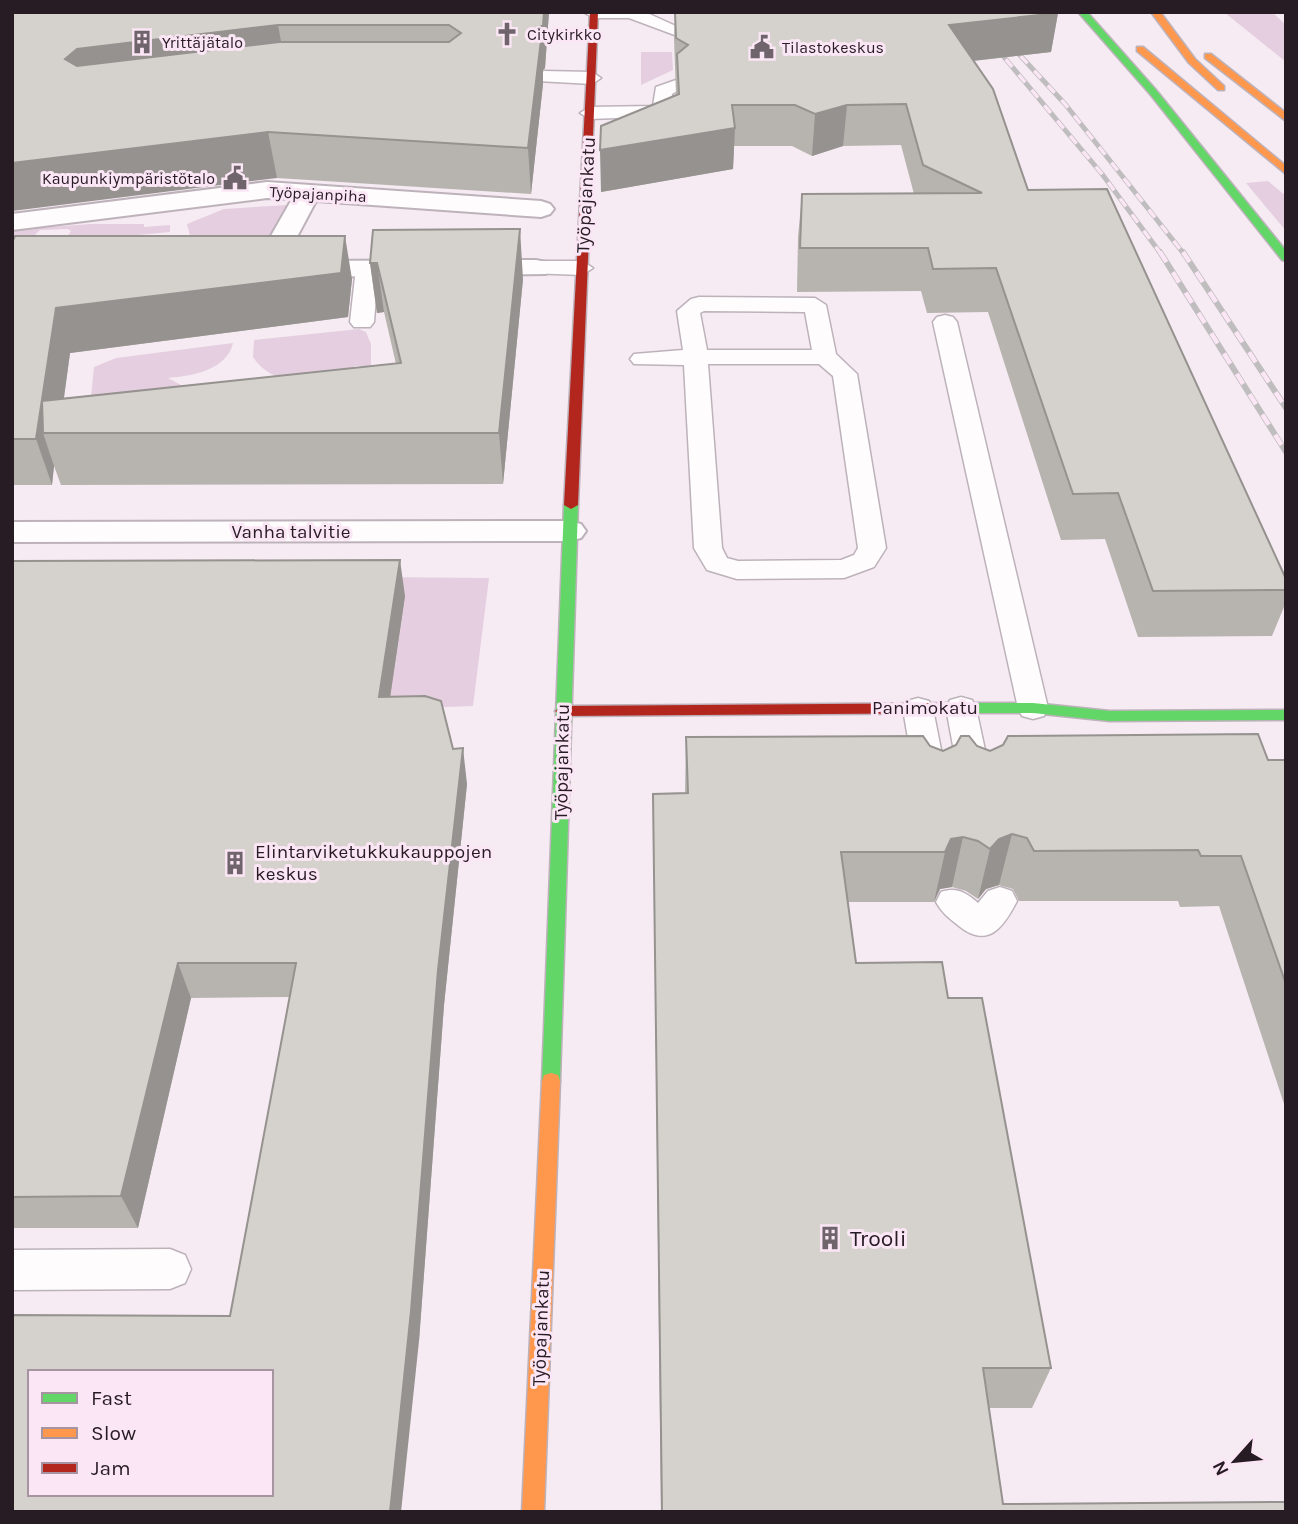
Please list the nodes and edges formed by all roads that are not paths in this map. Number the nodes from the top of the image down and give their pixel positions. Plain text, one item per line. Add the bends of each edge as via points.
1 (1082, 12) edge
2 (1096, 12) edge
3 (1155, 12) edge
4 (594, 13) edge
5 (680, 32) edge
6 (544, 78) edge
7 (592, 78) junction
8 (1241, 82) junction
9 (676, 86) edge
10 (1233, 99) dead end
11 (1286, 104) edge
12 (663, 112) junction
13 (590, 113) junction
14 (1286, 118) edge
15 (664, 138) edge
16 (1286, 172) edge
17 (308, 193) junction
18 (541, 209) dead end
19 (12, 222) edge
20 (1286, 258) edge
21 (367, 268) junction
22 (536, 268) joint
23 (582, 268) junction
24 (239, 269) edge
25 (266, 269) junction
26 (362, 322) dead end
27 (945, 322) edge
28 (696, 357) junction
29 (825, 357) junction
30 (642, 359) dead end
31 (569, 531) junction
32 (12, 532) edge
33 (961, 708) junction
34 (1032, 708) junction
35 (918, 709) junction
36 (563, 711) junction
37 (1286, 715) edge
38 (932, 787) edge
39 (977, 787) edge
40 (1000, 901) dead end
41 (953, 902) dead end
42 (170, 1269) dead end
43 (12, 1270) edge
44 (533, 1512) edge

1 - 20 street via 1153,92
2 - 16 street
3 - 8 street
3 - 10 street via 1192,61
4 - 5 lane via 631,13
4 - 7 street, Työpajankatu
6 - 7 lane
7 - 13 street, Työpajankatu
8 - 11 street
8 - 14 street
9 - 12 lane via 663,91
12 - 13 lane
12 - 15 lane
13 - 23 street, Työpajankatu
17 - 18 street, Työpajanpiha
17 - 19 street, Työpajanpiha via 267,190 174,213
17 - 25 street
21 - 22 street
21 - 25 street
21 - 26 lane
22 - 23 lane
23 - 31 street, Työpajankatu
24 - 25 street
27 - 34 lane
28 - 29 lane
28 - 29 lane via 688,311 692,307 806,303 815,305
28 - 29 lane via 708,548 717,564 737,570 844,569 864,561 872,548 845,374
28 - 30 lane
31 - 32 street, Vanha talvitie
31 - 36 street, Työpajankatu
33 - 34 street, Panimokatu
33 - 35 street, Panimokatu
33 - 39 lane
34 - 37 street, Panimokatu via 1110,716
35 - 36 street, Panimokatu
35 - 38 lane
36 - 44 street, Työpajankatu
40 - 41 lane via 981,924
42 - 43 lane

